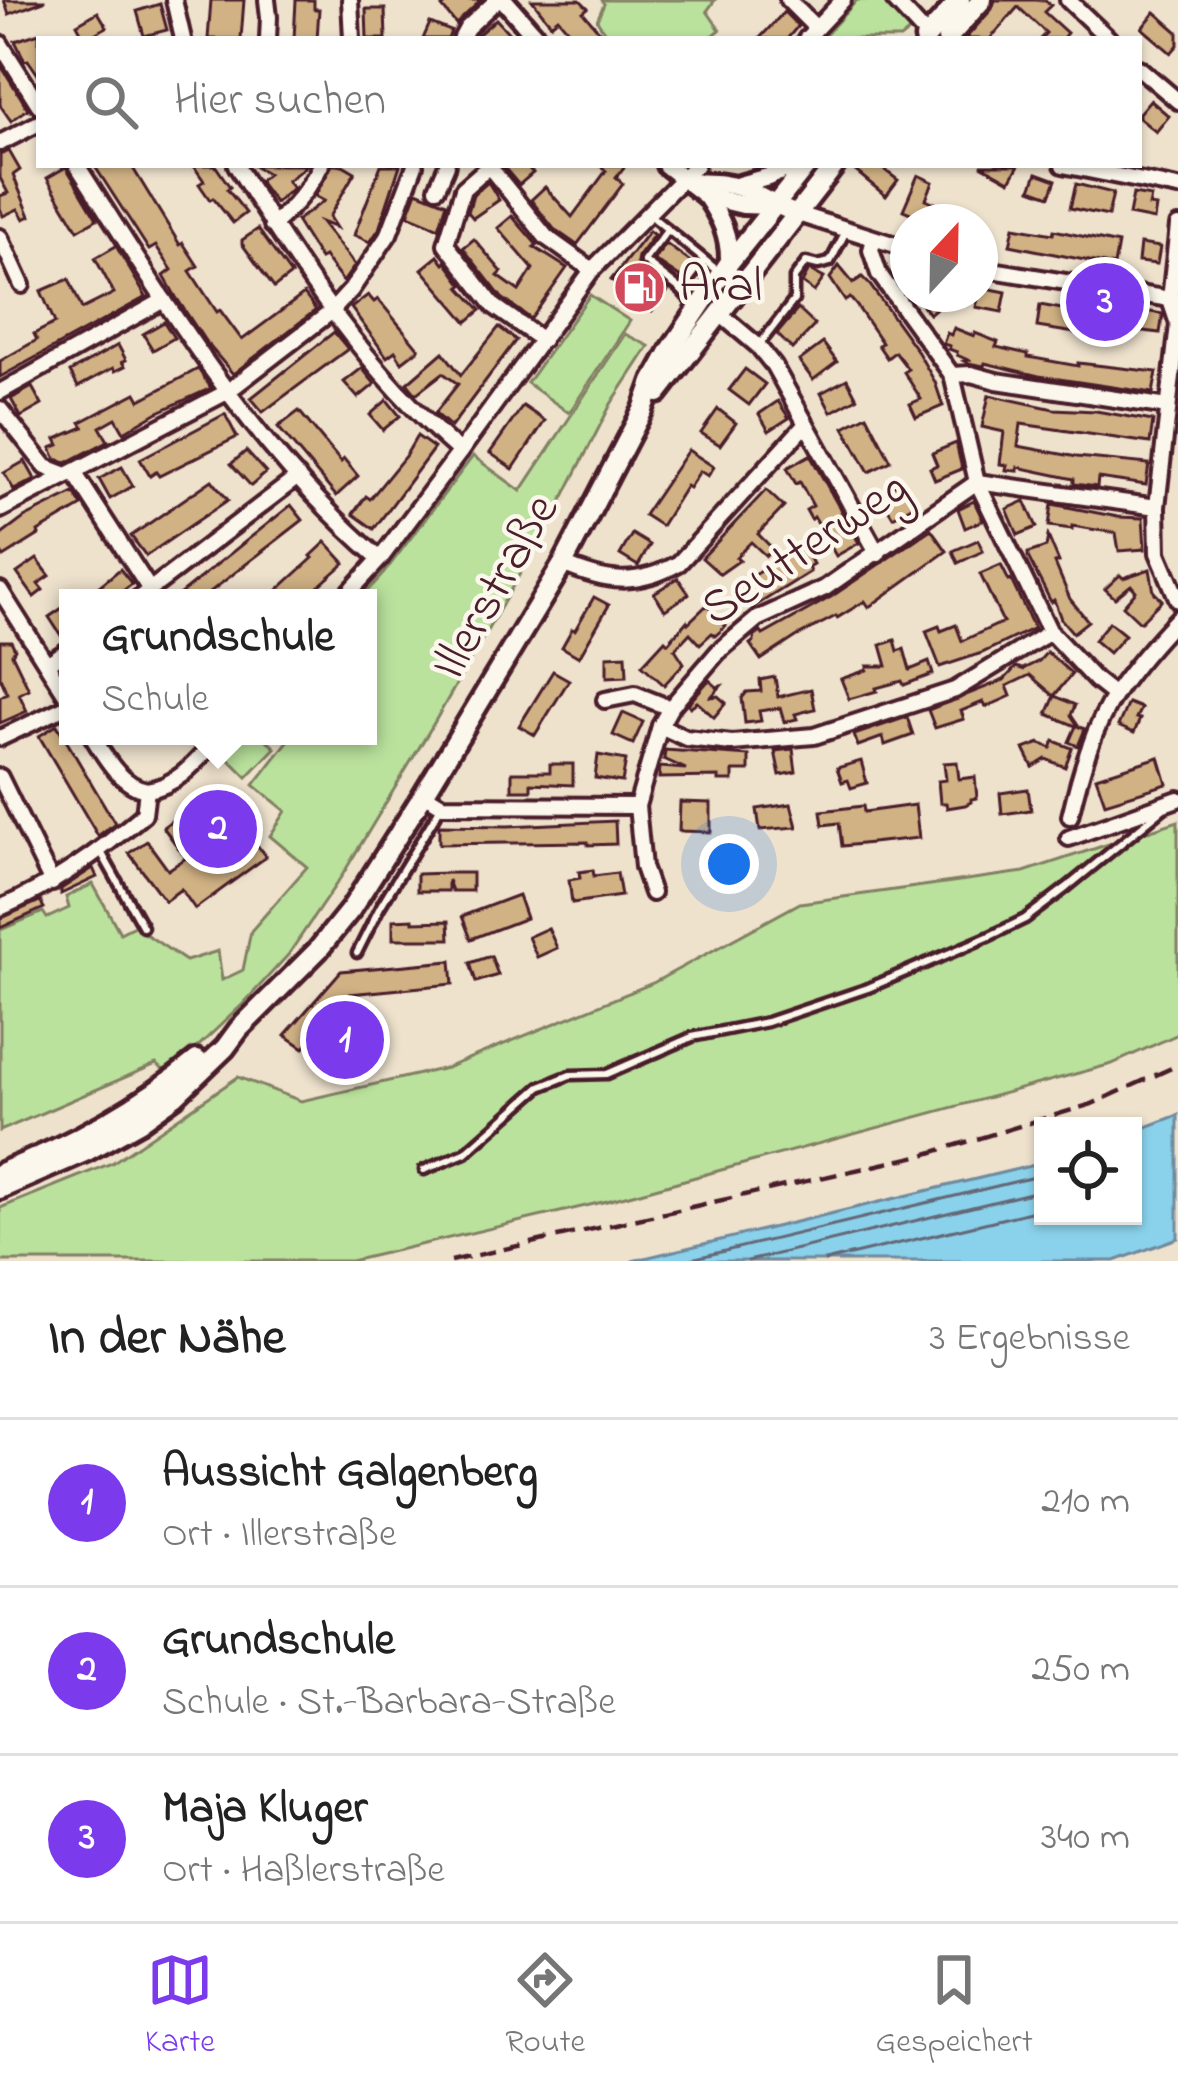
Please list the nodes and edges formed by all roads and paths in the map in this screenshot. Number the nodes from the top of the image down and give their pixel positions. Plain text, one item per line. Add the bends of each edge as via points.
1 (174, 0) edge
2 (267, 0) edge
3 (350, 0) edge
4 (500, 0) edge
5 (788, 0) edge
6 (844, 0) edge
7 (894, 0) edge
8 (960, 0) edge
9 (982, 0) edge
10 (1068, 0) edge
11 (811, 33) edge
12 (182, 36) edge
13 (268, 36) edge
14 (352, 36) edge
15 (463, 36) edge
16 (535, 36) edge
17 (931, 36) edge
18 (934, 36) edge
19 (936, 36) edge
20 (1105, 36) edge
21 (0, 43) edge
22 (1142, 71) edge
23 (36, 100) edge
24 (1178, 101) edge
25 (36, 125) edge
26 (0, 143) edge
27 (79, 168) edge
28 (238, 168) edge
29 (320, 168) edge
30 (414, 168) edge
31 (446, 168) edge
32 (487, 168) edge
33 (491, 168) edge
34 (788, 168) edge
35 (805, 168) edge
36 (832, 168) edge
37 (1078, 168) edge
38 (690, 175) edge
39 (735, 185) junction
40 (437, 188) dead end
41 (1178, 188) edge
42 (706, 196) junction
43 (773, 206) junction
44 (795, 213) junction
45 (648, 214) junction
46 (272, 224) junction
47 (1178, 226) edge
48 (846, 230) junction
49 (666, 232) junction
50 (0, 237) edge
51 (874, 238) junction
52 (890, 243) edge
53 (704, 260) junction
54 (725, 268) junction
55 (592, 270) junction
56 (998, 271) edge
57 (22, 284) dead end
58 (681, 290) junction
59 (164, 300) junction
60 (1174, 300) edge
61 (698, 308) junction
62 (331, 312) junction
63 (718, 313) junction
64 (542, 340) junction
65 (758, 346) junction
66 (952, 375) junction
67 (0, 392) edge
68 (226, 392) junction
69 (1168, 406) junction
70 (0, 409) edge
71 (643, 410) junction
72 (805, 425) junction
73 (460, 452) junction
74 (69, 473) junction
75 (298, 476) junction
76 (977, 482) junction
77 (1157, 507) junction
78 (0, 510) edge
79 (878, 554) junction
80 (380, 559) junction
81 (563, 564) junction
82 (142, 589) edge
83 (151, 589) edge
84 (352, 589) edge
85 (0, 590) edge
86 (1178, 600) edge
87 (1178, 618) edge
88 (1050, 632) junction
89 (59, 656) edge
90 (48, 663) junction
91 (59, 684) edge
92 (1114, 695) junction
93 (605, 700) dead end
94 (59, 707) edge
95 (670, 708) junction
96 (660, 726) junction
97 (0, 738) edge
98 (98, 745) edge
99 (211, 745) edge
100 (0, 776) edge
101 (148, 790) junction
102 (424, 794) junction
103 (1176, 800) edge
104 (442, 805) junction
105 (637, 806) junction
106 (1070, 816) dead end
107 (1069, 838) dead end
108 (100, 851) junction
109 (52, 883) junction
110 (652, 893) dead end
111 (0, 908) edge
112 (143, 927) dead end
113 (357, 953) dead end
114 (239, 1029) junction
115 (424, 1170) dead end
116 (0, 1173) edge
117 (0, 1190) edge

1 - 12 street
2 - 13 street
3 - 14 street
4 - 15 street
4 - 16 street
5 - 11 street
6 - 11 street
7 - 17 street
8 - 18 main road
9 - 19 main road
10 - 20 street
21 - 23 street
22 - 24 street
25 - 26 street
27 - 59 street
28 - 46 street
29 - 46 street
30 - 62 street via 388,234
31 - 40 street
32 - 64 street via 464,189 446,244 494,306
33 - 55 street via 546,237
34 - 39 street
35 - 43 main road, Illerstraße
36 - 44 main road, Illerstraße
37 - 41 street
38 - 39 street
38 - 42 street
38 - 45 street
39 - 43 street
42 - 43 street
42 - 54 street via 728,236
43 - 44 street
43 - 54 main road, Illerstraße
44 - 48 street
44 - 63 main road, Illerstraße
45 - 49 lane
45 - 55 street
46 - 62 street
47 - 60 street
48 - 51 street
48 - 65 lane via 830,262 806,262 794,278 794,300
49 - 53 lane
49 - 58 lane via 644,261
50 - 57 street
51 - 52 street
51 - 66 street via 879,274
53 - 54 lane
53 - 58 lane
54 - 61 main road, Illerstraße
55 - 64 street
56 - 60 street
58 - 61 lane
59 - 67 street
59 - 68 street
60 - 69 street
61 - 71 main road, Illerstraße
62 - 68 street
62 - 73 street via 408,405
63 - 65 street
63 - 71 main road, Illerstraße
64 - 73 street
65 - 72 street
66 - 69 street
66 - 76 street
68 - 74 street
68 - 75 street
69 - 77 street
70 - 74 street via 46,467
71 - 81 main road, Illerstraße
72 - 79 street
72 - 81 street via 680,563 615,581
73 - 80 street
74 - 78 street
74 - 82 street
75 - 80 street
75 - 83 street
76 - 77 street
76 - 79 street, Seutterweg
76 - 88 street
77 - 86 street via 1158,553
79 - 95 street, Seutterweg via 757,619
80 - 84 street
81 - 102 main road, Illerstraße
85 - 90 street
87 - 92 street
88 - 92 street
88 - 96 street via 955,690 814,736 732,743
89 - 90 street
90 - 91 street
92 - 106 street
93 - 95 street via 635,694
94 - 97 street
95 - 96 street, Seutterweg
96 - 105 street, Seutterweg
98 - 101 street via 124,778
99 - 101 street via 179,778
100 - 109 street
101 - 108 street via 144,814
102 - 104 street
102 - 114 main road, Illerstraße via 318,950
103 - 107 street
103 - 115 lane via 1024,919 868,988 767,1022 692,1036 607,1074 570,1075 540,1087 465,1153
104 - 105 street
104 - 113 lane
105 - 110 street, Seutterweg
108 - 109 street
108 - 112 lane
109 - 111 street
114 - 116 main road, Illerstraße via 113,1120
114 - 117 main road, Illerstraße via 140,1122

